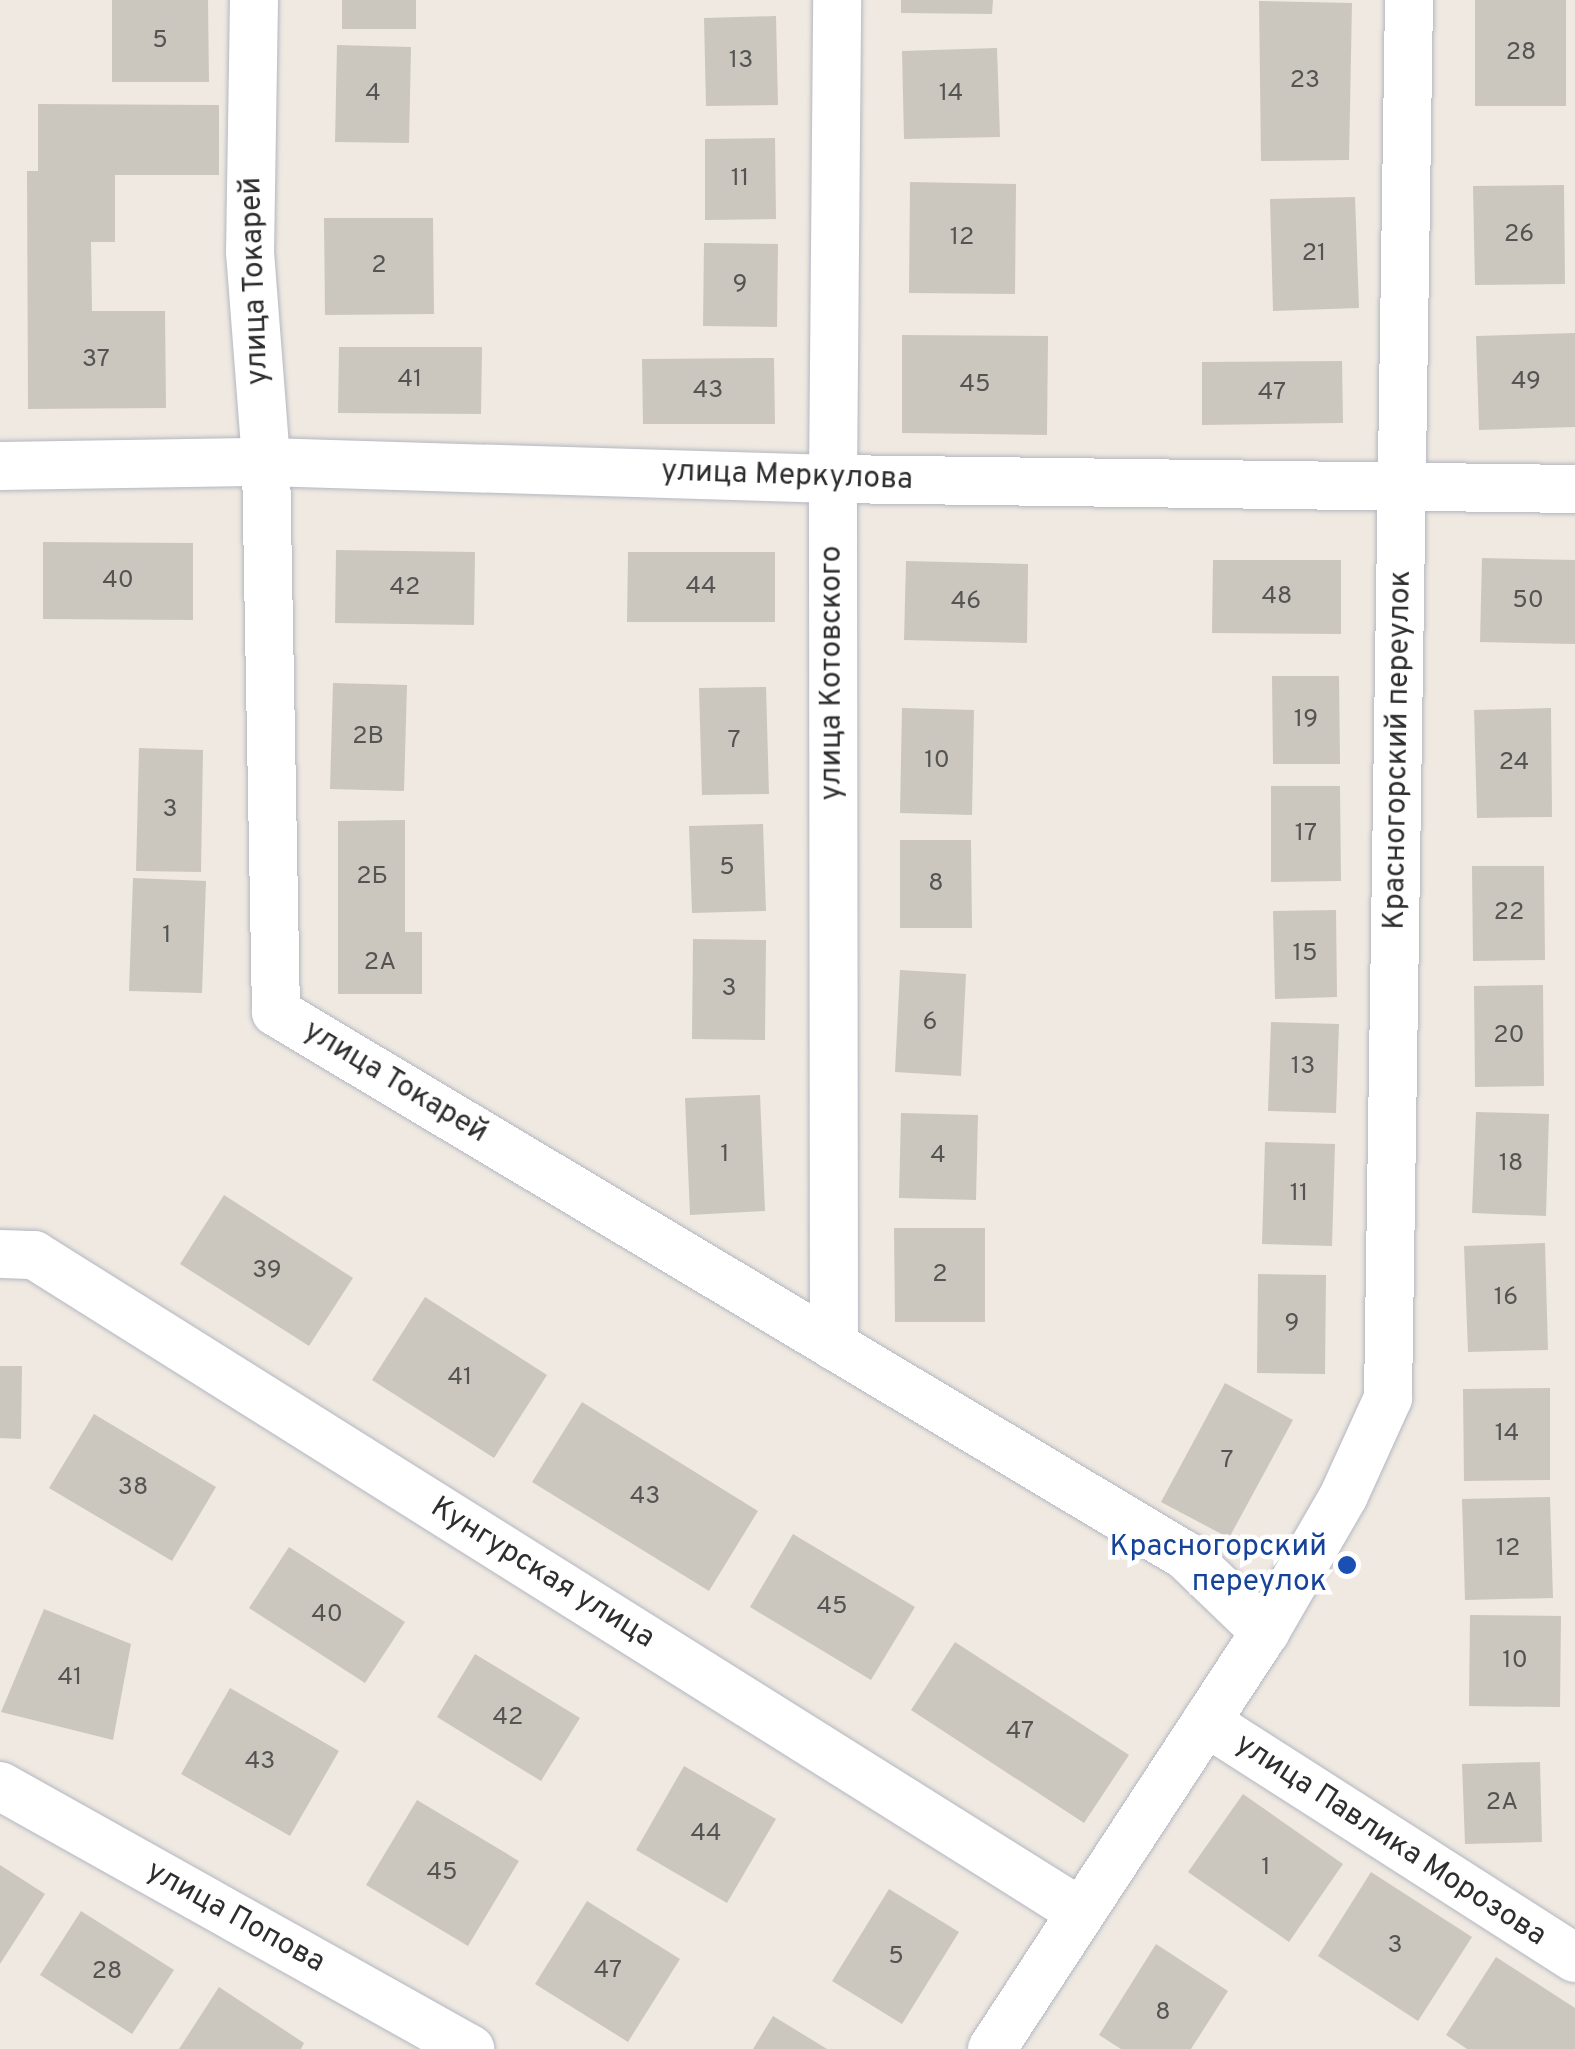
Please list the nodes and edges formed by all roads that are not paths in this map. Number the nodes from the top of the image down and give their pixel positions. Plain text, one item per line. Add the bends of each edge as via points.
1 (254, 0) edge
2 (838, 0) edge
3 (1409, 0) edge
4 (266, 462) junction
5 (0, 466) edge
6 (833, 479) junction
7 (1404, 489) junction
8 (1575, 490) edge
9 (0, 1254) edge
10 (834, 1346) junction
11 (1265, 1632) junction
12 (1206, 1722) junction
13 (0, 1786) edge
14 (1079, 1911) junction
15 (1575, 1958) edge
16 (470, 2049) edge
17 (992, 2049) edge

1 - 4 street, улица Токарей via 250,252
2 - 6 street, улица Котовского
3 - 7 street, Красногорский переулок
4 - 5 street, улица Меркулова
4 - 6 street, улица Меркулова
4 - 10 street, улица Токарей via 276,1012
6 - 7 street, улица Меркулова
6 - 10 street, улица Котовского
7 - 8 street, улица Меркулова
7 - 11 street, Красногорский переулок via 1388,1398 1344,1495
9 - 14 street, Кунгурская улица via 34,1254
10 - 11 street, улица Токарей via 1186,1556
11 - 12 street, Красногорский переулок
12 - 14 street, Красногорский переулок
12 - 15 street, улица Павлика Морозова
13 - 16 street, улица Попова
14 - 17 street, Красногорский переулок

